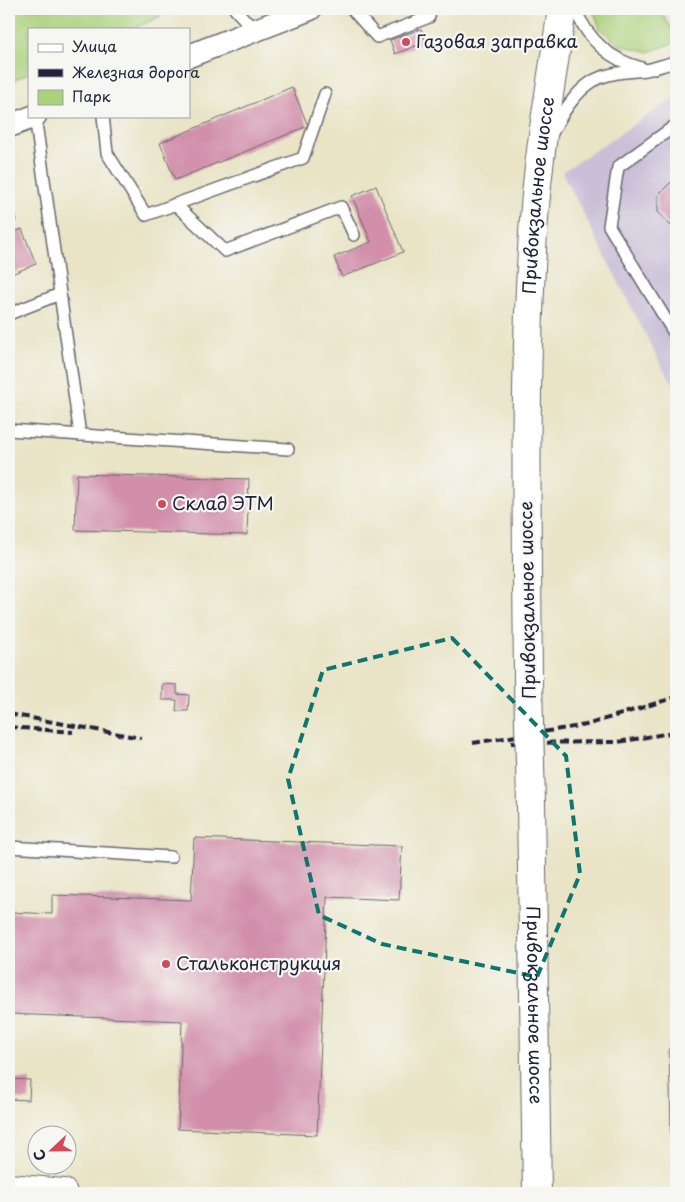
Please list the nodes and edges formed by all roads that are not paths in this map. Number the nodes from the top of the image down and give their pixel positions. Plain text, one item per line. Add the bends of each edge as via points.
1 (235, 9) edge
2 (310, 9) edge
3 (352, 9) edge
4 (430, 9) edge
5 (562, 9) edge
6 (575, 9) edge
7 (255, 31) junction
8 (190, 56) edge
9 (676, 62) edge
10 (649, 69) junction
11 (325, 94) dead end
12 (30, 118) edge
13 (35, 118) edge
14 (103, 118) edge
15 (676, 125) edge
16 (9, 126) edge
17 (540, 154) junction
18 (175, 204) junction
19 (354, 235) dead end
20 (60, 294) junction
21 (9, 314) edge
22 (676, 336) edge
23 (9, 430) edge
24 (80, 435) junction
25 (288, 449) dead end
26 (9, 847) edge
27 (171, 857) dead end
28 (9, 1188) edge
29 (63, 1193) edge
30 (537, 1193) edge

1 - 7 lane
2 - 7 street
3 - 4 lane via 377,37 429,17
5 - 17 main road, Привокзальное шоссе
6 - 10 lane via 581,23 604,51 618,60
7 - 8 street
9 - 10 lane
10 - 17 lane via 611,75 586,86 559,120
11 - 18 lane via 303,158
12 - 16 street
13 - 20 lane
14 - 18 lane via 107,153 146,215
15 - 22 lane via 618,167 609,226
17 - 30 main road, Привокзальное шоссе, bridge via 528,333 527,479
18 - 19 lane via 225,251 341,207
20 - 21 lane
20 - 24 lane
23 - 24 lane
24 - 25 lane
26 - 27 lane
28 - 29 main road

